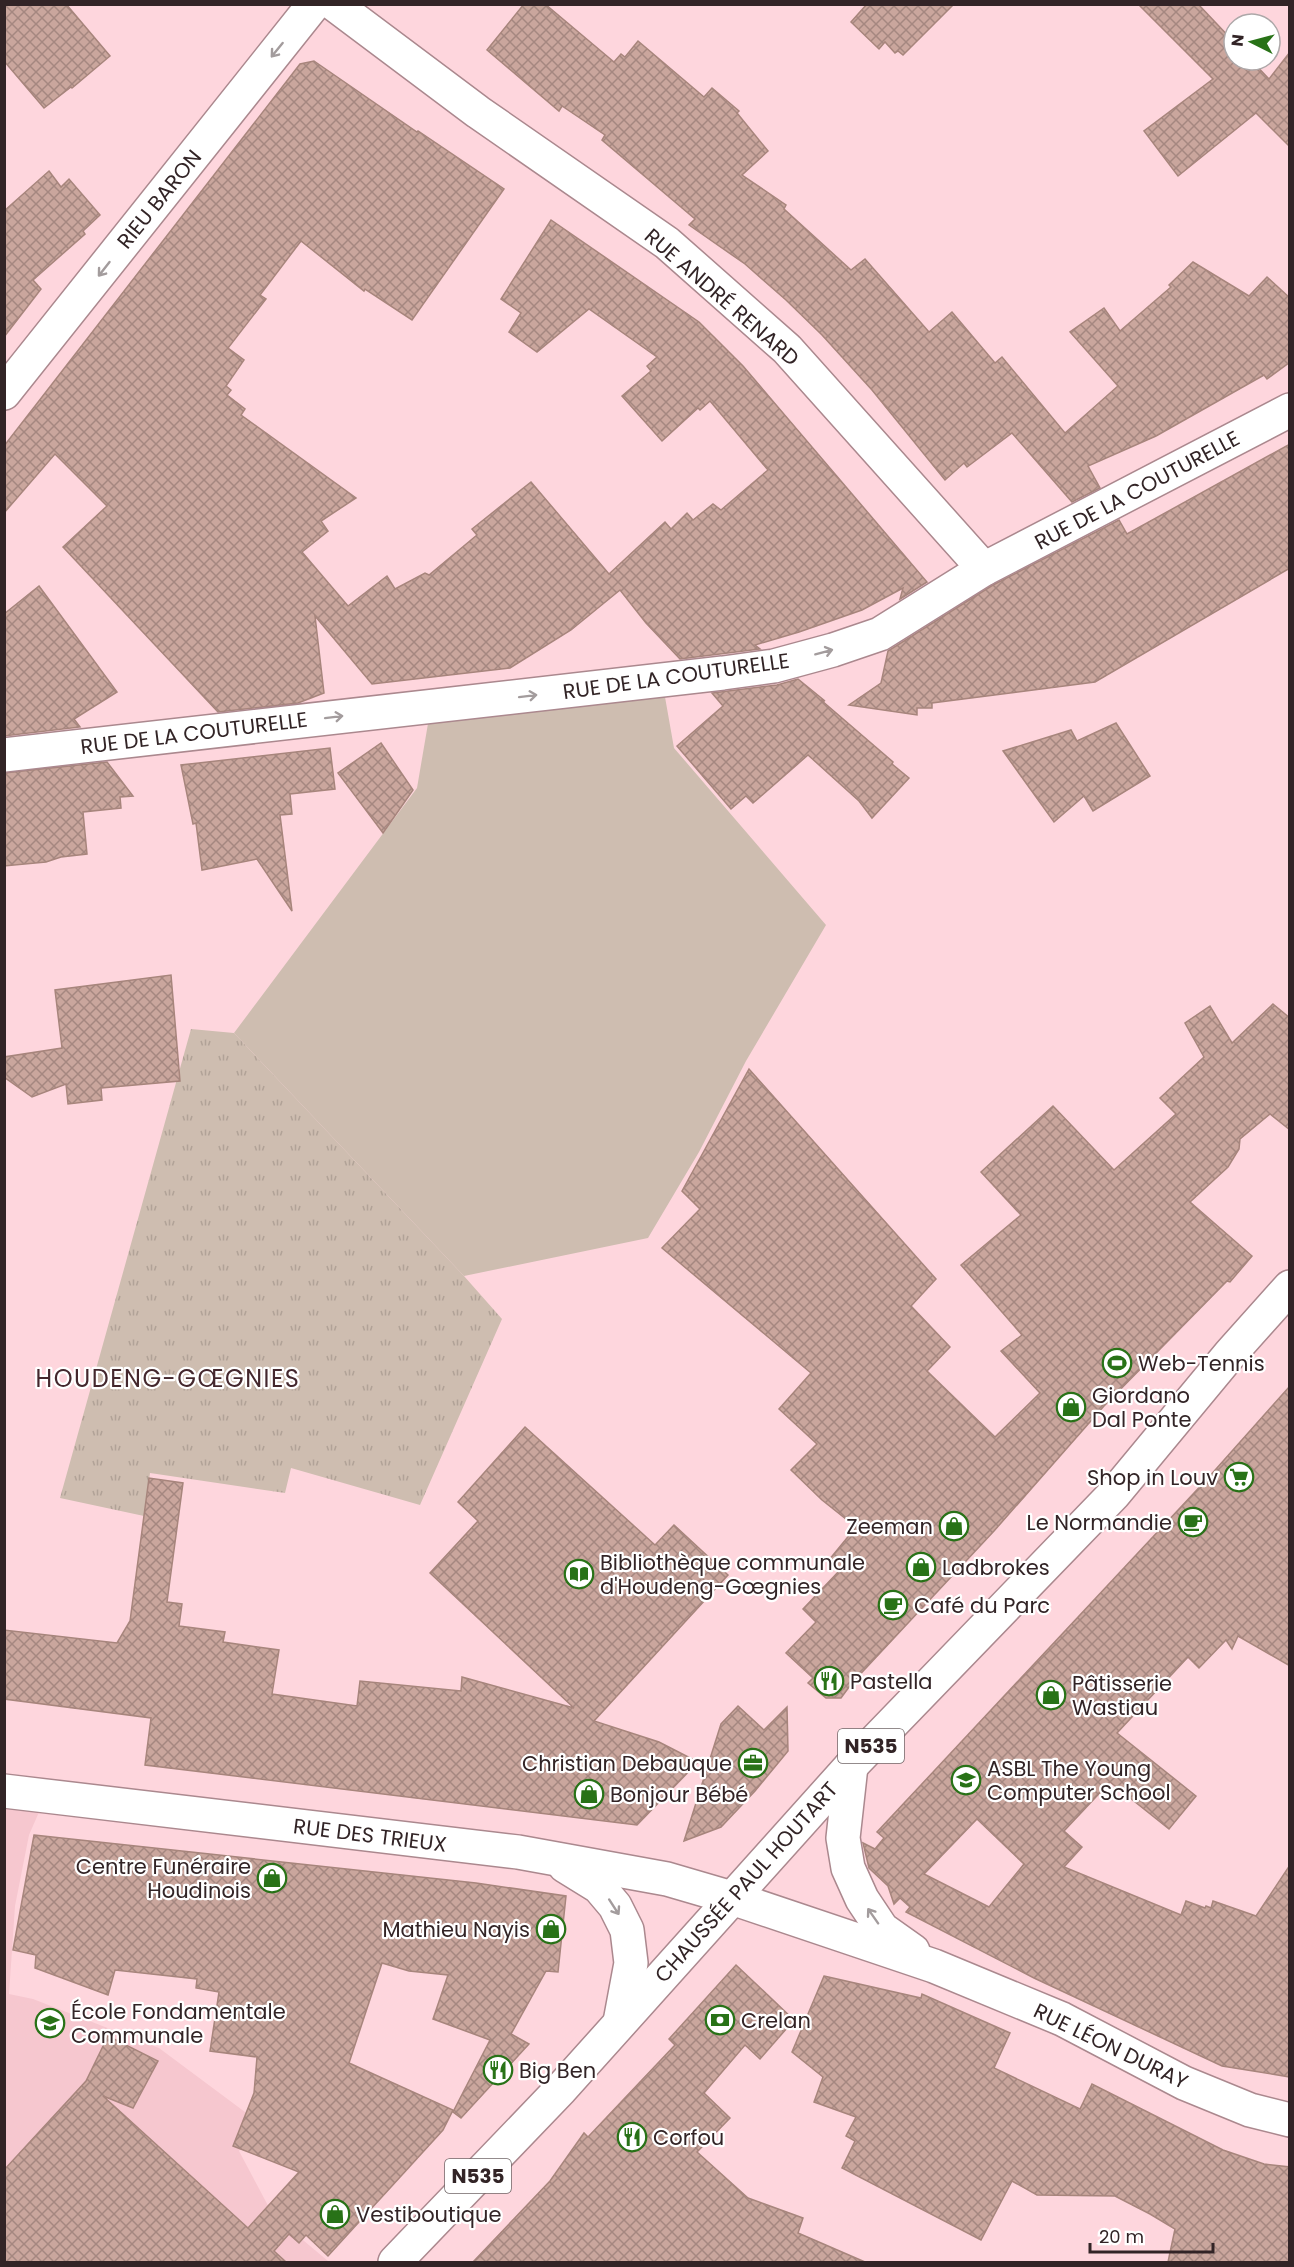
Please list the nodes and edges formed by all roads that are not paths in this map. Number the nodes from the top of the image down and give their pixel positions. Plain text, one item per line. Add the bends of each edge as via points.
1 (314, 4) edge
2 (334, 4) edge
3 (4, 393) edge
4 (1290, 410) edge
5 (984, 569) junction
6 (4, 755) edge
7 (1290, 1287) edge
8 (851, 1766) junction
9 (4, 1791) edge
10 (553, 1859) junction
11 (732, 1898) junction
12 (934, 1966) junction
13 (620, 2022) junction
14 (1290, 2120) edge
15 (395, 2262) edge

1 -> 3 street, RIEU BARON
2 - 5 street, RUE ANDRÉ RENARD via 478,112 667,243 786,350
4 - 5 street, RUE DE LA COUTURELLE
6 -> 5 street, RUE DE LA COUTURELLE via 774,666 880,634
7 - 8 street, CHAUSSÉE PAUL HOUTART / N535 via 1222,1362 1114,1494
8 - 11 street, CHAUSSÉE PAUL HOUTART / N535
12 -> 8 street, RUE LÉON DURAY via 882,1929 848,1868 843,1838
9 - 10 street, RUE DES TRIEUX
10 - 11 street, RUE DES TRIEUX via 667,1879
10 -> 13 street via 600,1887 627,1930 631,1963
11 - 12 street, RUE LÉON DURAY
11 - 13 street, CHAUSSÉE PAUL HOUTART / N535
12 - 14 street, RUE LÉON DURAY via 1062,2019 1184,2083 1250,2110
13 - 15 street, CHAUSSÉE PAUL HOUTART / N535

